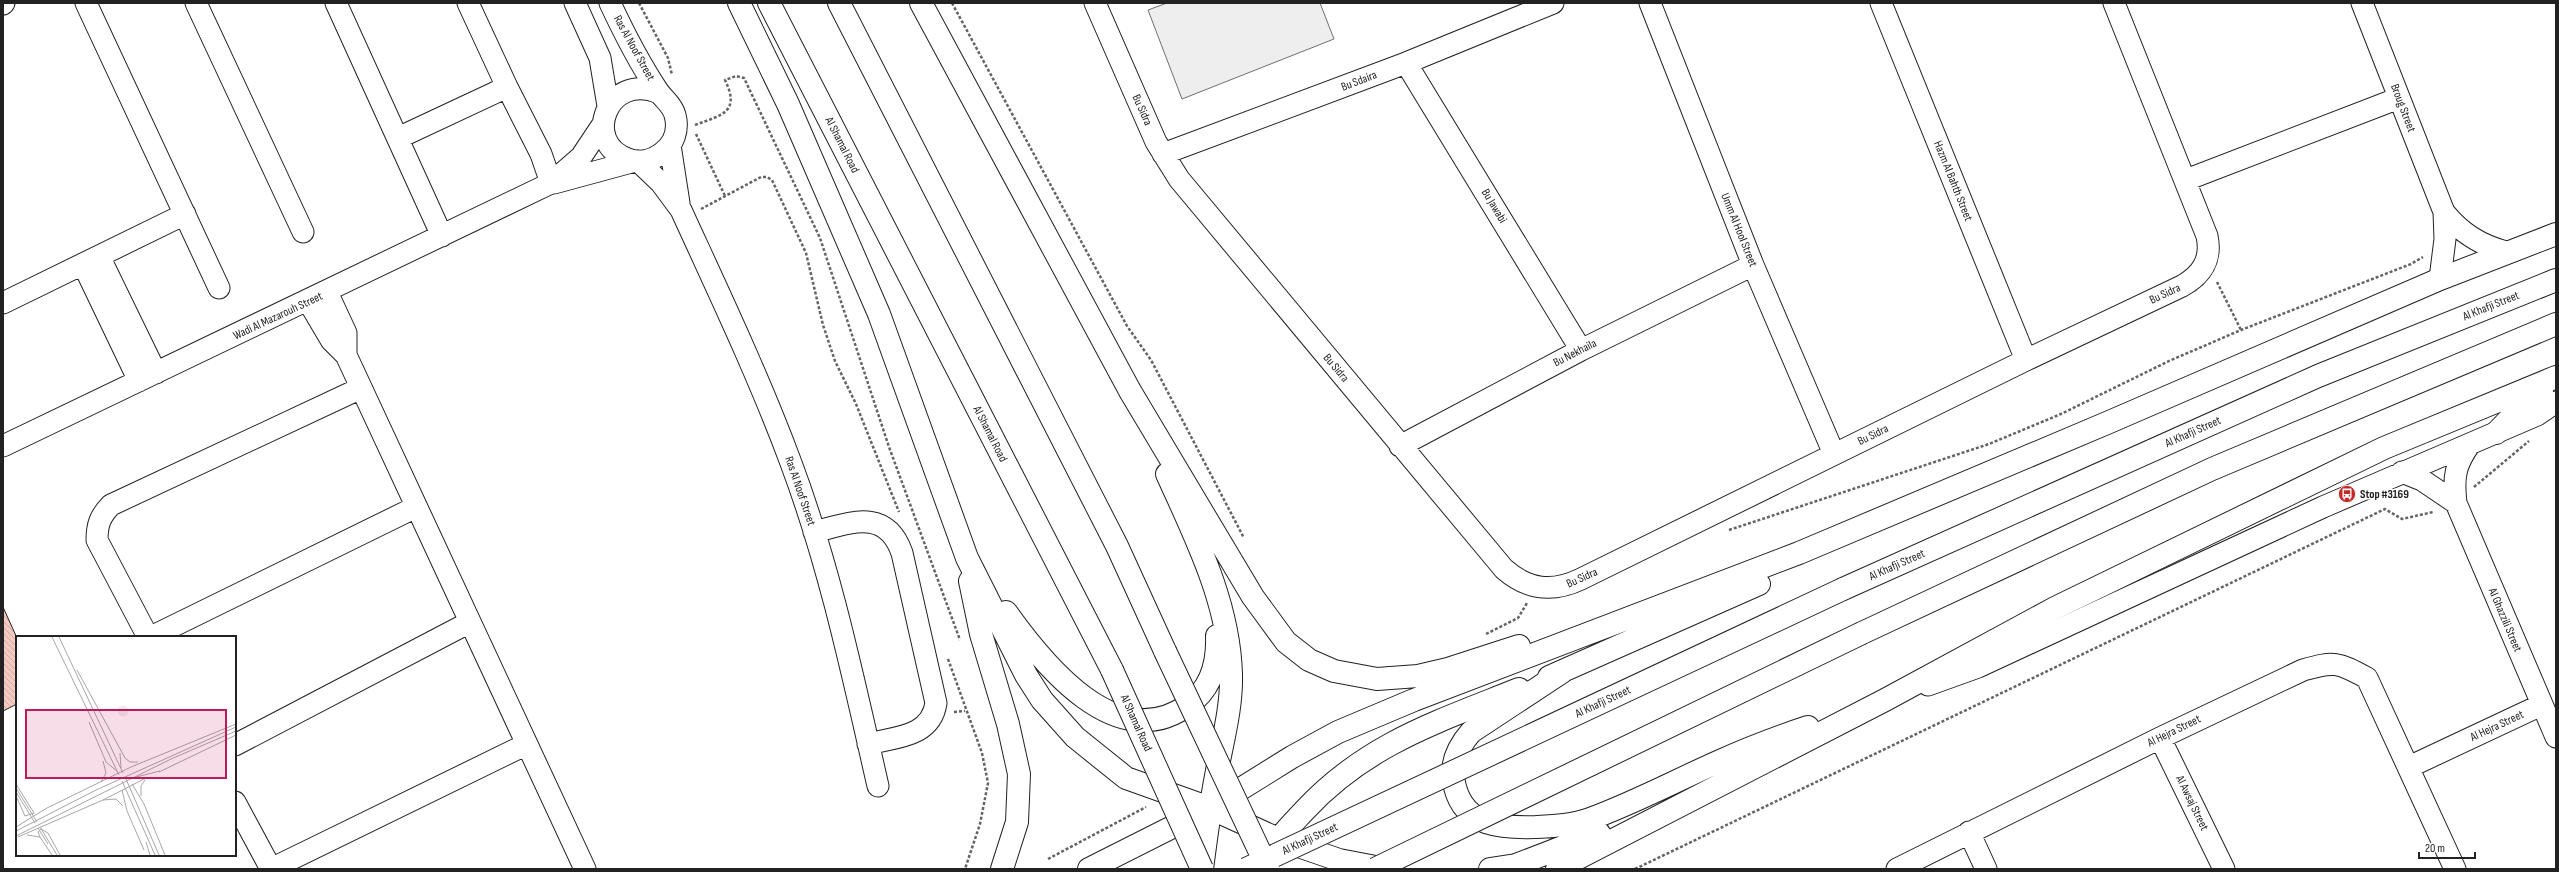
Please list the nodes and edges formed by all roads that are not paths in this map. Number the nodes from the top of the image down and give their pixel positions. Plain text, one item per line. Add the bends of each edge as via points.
1 (86, 3) edge
2 (196, 3) edge
3 (337, 3) edge
4 (468, 3) edge
5 (575, 3) edge
6 (610, 3) edge
7 (739, 3) edge
8 (769, 3) edge
9 (839, 3) edge
10 (922, 3) edge
11 (1095, 3) edge
12 (1553, 3) edge
13 (1650, 3) edge
14 (1881, 3) edge
15 (2114, 3) edge
16 (2362, 3) edge
17 (1406, 63) junction
18 (506, 87) junction
19 (664, 98) junction
20 (2399, 98) junction
21 (606, 115) junction
22 (398, 138) junction
23 (670, 145) junction
24 (1163, 154) junction
25 (637, 161) junction
26 (2186, 180) junction
27 (551, 183) junction
28 (2444, 212) junction
29 (185, 214) junction
30 (683, 214) junction
31 (303, 232) dead end
32 (2556, 234) edge
33 (442, 236) junction
34 (2506, 252) junction
35 (91, 260) junction
36 (1753, 265) junction
37 (2440, 279) junction
38 (2556, 280) edge
39 (219, 288) dead end
40 (327, 292) junction
41 (308, 301) junction
42 (3, 303) edge
43 (2556, 324) edge
44 (1581, 350) junction
45 (346, 355) junction
46 (2026, 360) junction
47 (147, 377) junction
48 (2556, 378) edge
49 (361, 388) junction
50 (1130, 391) junction
51 (2556, 402) edge
52 (2496, 433) junction
53 (2470, 444) junction
54 (3, 446) edge
55 (1400, 446) junction
56 (1834, 454) junction
57 (2402, 472) junction
58 (2456, 503) junction
59 (416, 507) junction
60 (814, 532) junction
61 (1800, 553) junction
62 (967, 558) junction
63 (1217, 591) junction
64 (470, 622) junction
65 (147, 636) edge
66 (153, 636) edge
67 (1562, 672) junction
68 (1885, 700) junction
69 (2541, 705) junction
70 (2556, 737) edge
71 (2160, 738) junction
72 (236, 744) edge
73 (527, 744) junction
74 (868, 744) junction
75 (2409, 767) junction
76 (878, 786) dead end
77 (1714, 788) junction
78 (236, 804) edge
79 (1210, 808) junction
80 (1969, 832) junction
81 (1278, 839) junction
82 (1585, 854) junction
83 (271, 869) edge
84 (584, 869) edge
85 (1002, 869) edge
86 (1089, 869) edge
87 (1202, 869) edge
88 (1246, 869) edge
89 (1264, 869) edge
90 (1268, 869) edge
91 (1375, 869) edge
92 (1386, 869) edge
93 (1490, 869) edge
94 (1557, 869) edge
95 (1568, 869) edge
96 (1897, 869) edge
97 (1986, 869) edge
98 (2224, 869) edge
99 (2455, 869) edge

1 - 29 street
2 - 31 street
3 - 22 street
4 - 18 street
5 - 21 street via 600,58
6 - 19 street, Ras Al Noof Street
7 - 62 highway via 788,104 879,314
8 - 87 highway, Al Shamal Road, bridge via 1112,670
9 - 90 highway, bridge via 1117,546
10 - 50 highway
11 - 24 street, Bu Sidra
12 - 17 street, Bu Sdaira
13 - 36 street, Umm Al Hool Street
14 - 46 street, Hazm Al Bahth Street
15 - 26 street
16 - 20 street, Broug Street
17 - 24 street, Bu Sdaira
17 - 44 street, Bu Jawabi
18 - 22 street
18 - 27 street via 541,154
19 - 21 street via 640,88 631,89 622,93
19 - 23 street via 675,114 677,127
20 - 26 street
20 - 28 street, Broug Street
21 - 25 street via 604,133 612,149 627,159
21 - 27 street, Wadi Al Mazarouh Street via 581,157
22 - 33 street
23 - 25 street via 653,159
23 - 30 street, Ras Al Noof Street
24 - 55 street, Bu Sidra via 1188,190
25 - 27 street, Wadi Al Mazarouh Street
25 - 30 street, Ras Al Noof Street via 661,183
26 - 46 street, Bu Sidra via 2209,244 2207,261 2201,272 2182,286
27 - 33 street, Wadi Al Mazarouh Street
28 - 34 street, Broug Street via 2464,233
28 - 37 street, Broug Street via 2445,239
29 - 35 street
29 - 39 street
30 - 60 street, Ras Al Noof Street via 764,395 791,463
32 - 34 highway
33 - 40 street, Wadi Al Mazarouh Street
34 - 37 highway
35 - 42 street
35 - 47 street
36 - 44 street, Bu Nekhaila
36 - 56 street, Umm Al Hool Street
37 - 61 highway
38 - 88 highway, Al Khafji Street, bridge via 2318,376 1844,590
40 - 41 street, Wadi Al Mazarouh Street
40 - 45 street via 346,333
41 - 45 street via 332,340
41 - 47 street, Wadi Al Mazarouh Street
43 - 91 highway, bridge via 2212,469 1862,633
44 - 55 street, Bu Nekhaila
45 - 49 street
46 - 56 street, Bu Sidra
47 - 54 street, Wadi Al Mazarouh Street
48 - 52 highway via 2525,403
48 - 68 highway via 2384,448 2056,608
49 - 59 street
49 - 65 street via 111,505 102,515 96,527 96,540
50 - 61 highway via 1265,616 1297,652 1334,671 1378,679 1418,676 1448,669
50 - 63 highway via 1205,557
51 - 52 street via 2537,415
52 - 53 street
53 - 57 street
53 - 58 street, Al Ghazzili Street via 2459,459 2454,481
55 - 56 street, Bu Sidra via 1504,570 1525,584 1538,588 1567,586
57 - 58 street via 2422,480
57 - 68 street via 1978,667
58 - 69 street, Al Ghazzili Street
59 - 64 street
59 - 66 street
60 - 74 street, Ras Al Noof Street via 852,673
60 - 74 street via 853,522 872,522 891,532 902,553 936,703 934,713 923,729
61 - 67 highway via 1781,571 1762,583
61 - 79 highway via 1414,700 1345,729 1292,757
62 - 63 highway via 1051,670 1101,707 1134,720 1156,720 1169,716 1194,701 1203,690 1210,678 1218,651
62 - 79 highway via 1026,676 1057,718 1075,737 1126,778
62 - 85 highway via 981,634 1019,774 1018,822
63 - 79 highway via 1229,646 1231,675 1229,707
64 - 72 street
64 - 73 street
67 - 68 highway via 1471,732 1459,748 1453,767 1456,793 1462,804 1482,822 1508,827 1549,826 1589,819 1742,751
67 - 81 highway via 1401,737 1358,762 1321,792
68 - 77 highway
69 - 70 street, Al Ghazzili Street
69 - 75 street, Al Hejra Street
71 - 75 street, Al Hejra Street via 2303,670 2328,663 2347,667 2367,678
71 - 80 street, Al Hejra Street
71 - 98 street, Al Awsaj Street
73 - 83 street
73 - 84 street
74 - 76 street, Ras Al Noof Street
75 - 99 street, Al Hejra Street
77 - 82 highway
77 - 93 highway via 1516,865
78 - 83 street
79 - 81 highway
79 - 86 highway
79 - 87 highway
80 - 96 street, Al Hejra Street
80 - 97 street
81 - 89 highway
81 - 92 highway via 1339,860
82 - 94 highway
82 - 95 highway

